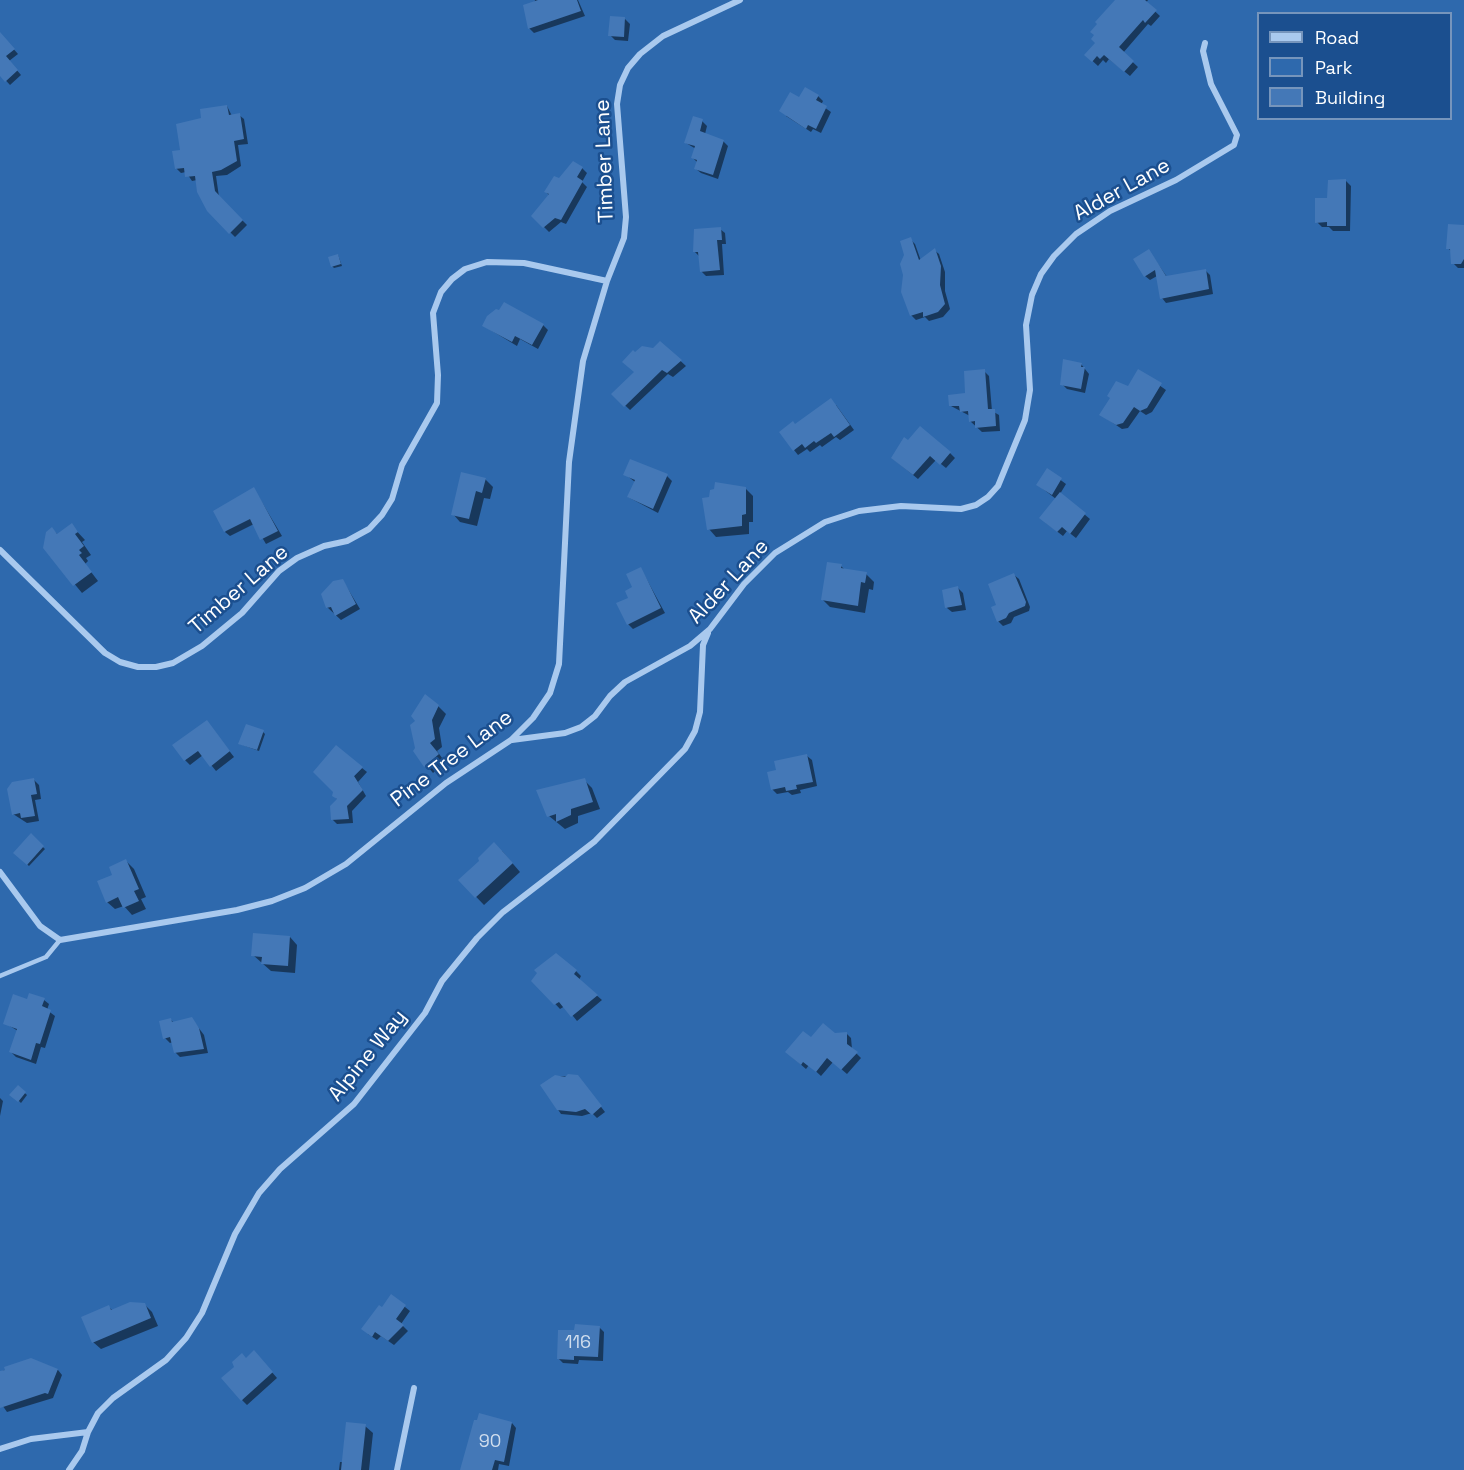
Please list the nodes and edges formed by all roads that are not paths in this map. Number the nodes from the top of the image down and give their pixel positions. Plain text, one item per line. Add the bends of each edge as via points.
1 (741, 0) edge
2 (1205, 43) dead end
3 (607, 281) junction
4 (0, 550) edge
5 (710, 629) junction
6 (511, 740) junction
7 (0, 872) edge
8 (60, 940) junction
9 (0, 976) edge
10 (414, 1388) dead end
11 (88, 1432) junction
12 (0, 1449) edge
13 (69, 1470) edge
14 (397, 1470) edge

1 - 3 street, Timber Lane via 663,36 628,68 617,104 626,217 624,238
2 - 5 street, Alder Lane via 1203,51 1211,84 1237,135 1234,145 1176,180 1110,211 1076,234 1041,274 1026,325 1030,390 1026,416 998,486 976,505 961,509 901,506 859,511 825,522 775,553 744,584
3 - 4 street, Timber Lane via 524,263 487,262 465,269 452,279 441,292 433,314 437,403 402,465 392,499 382,515 369,529 347,541 297,558 279,571 242,613 173,663 138,667 105,653
3 - 6 street, Pine Tree Lane via 583,362 569,462 559,664 550,693
5 - 6 street, Alder Lane via 690,646 625,682 595,717 581,727
5 - 11 street, Alpine Way via 703,645 700,712 685,749 595,841 503,912 460,957 425,1012 354,1104 280,1169 259,1193 242,1220 202,1313 186,1338 166,1360 113,1398 98,1413
6 - 8 street, Pine Tree Lane via 446,783 346,864 305,888 237,910
7 - 8 street via 40,926
8 - 9 lane via 46,957
10 - 14 street
11 - 12 street via 31,1439
11 - 13 street, Alpine Way via 82,1451

